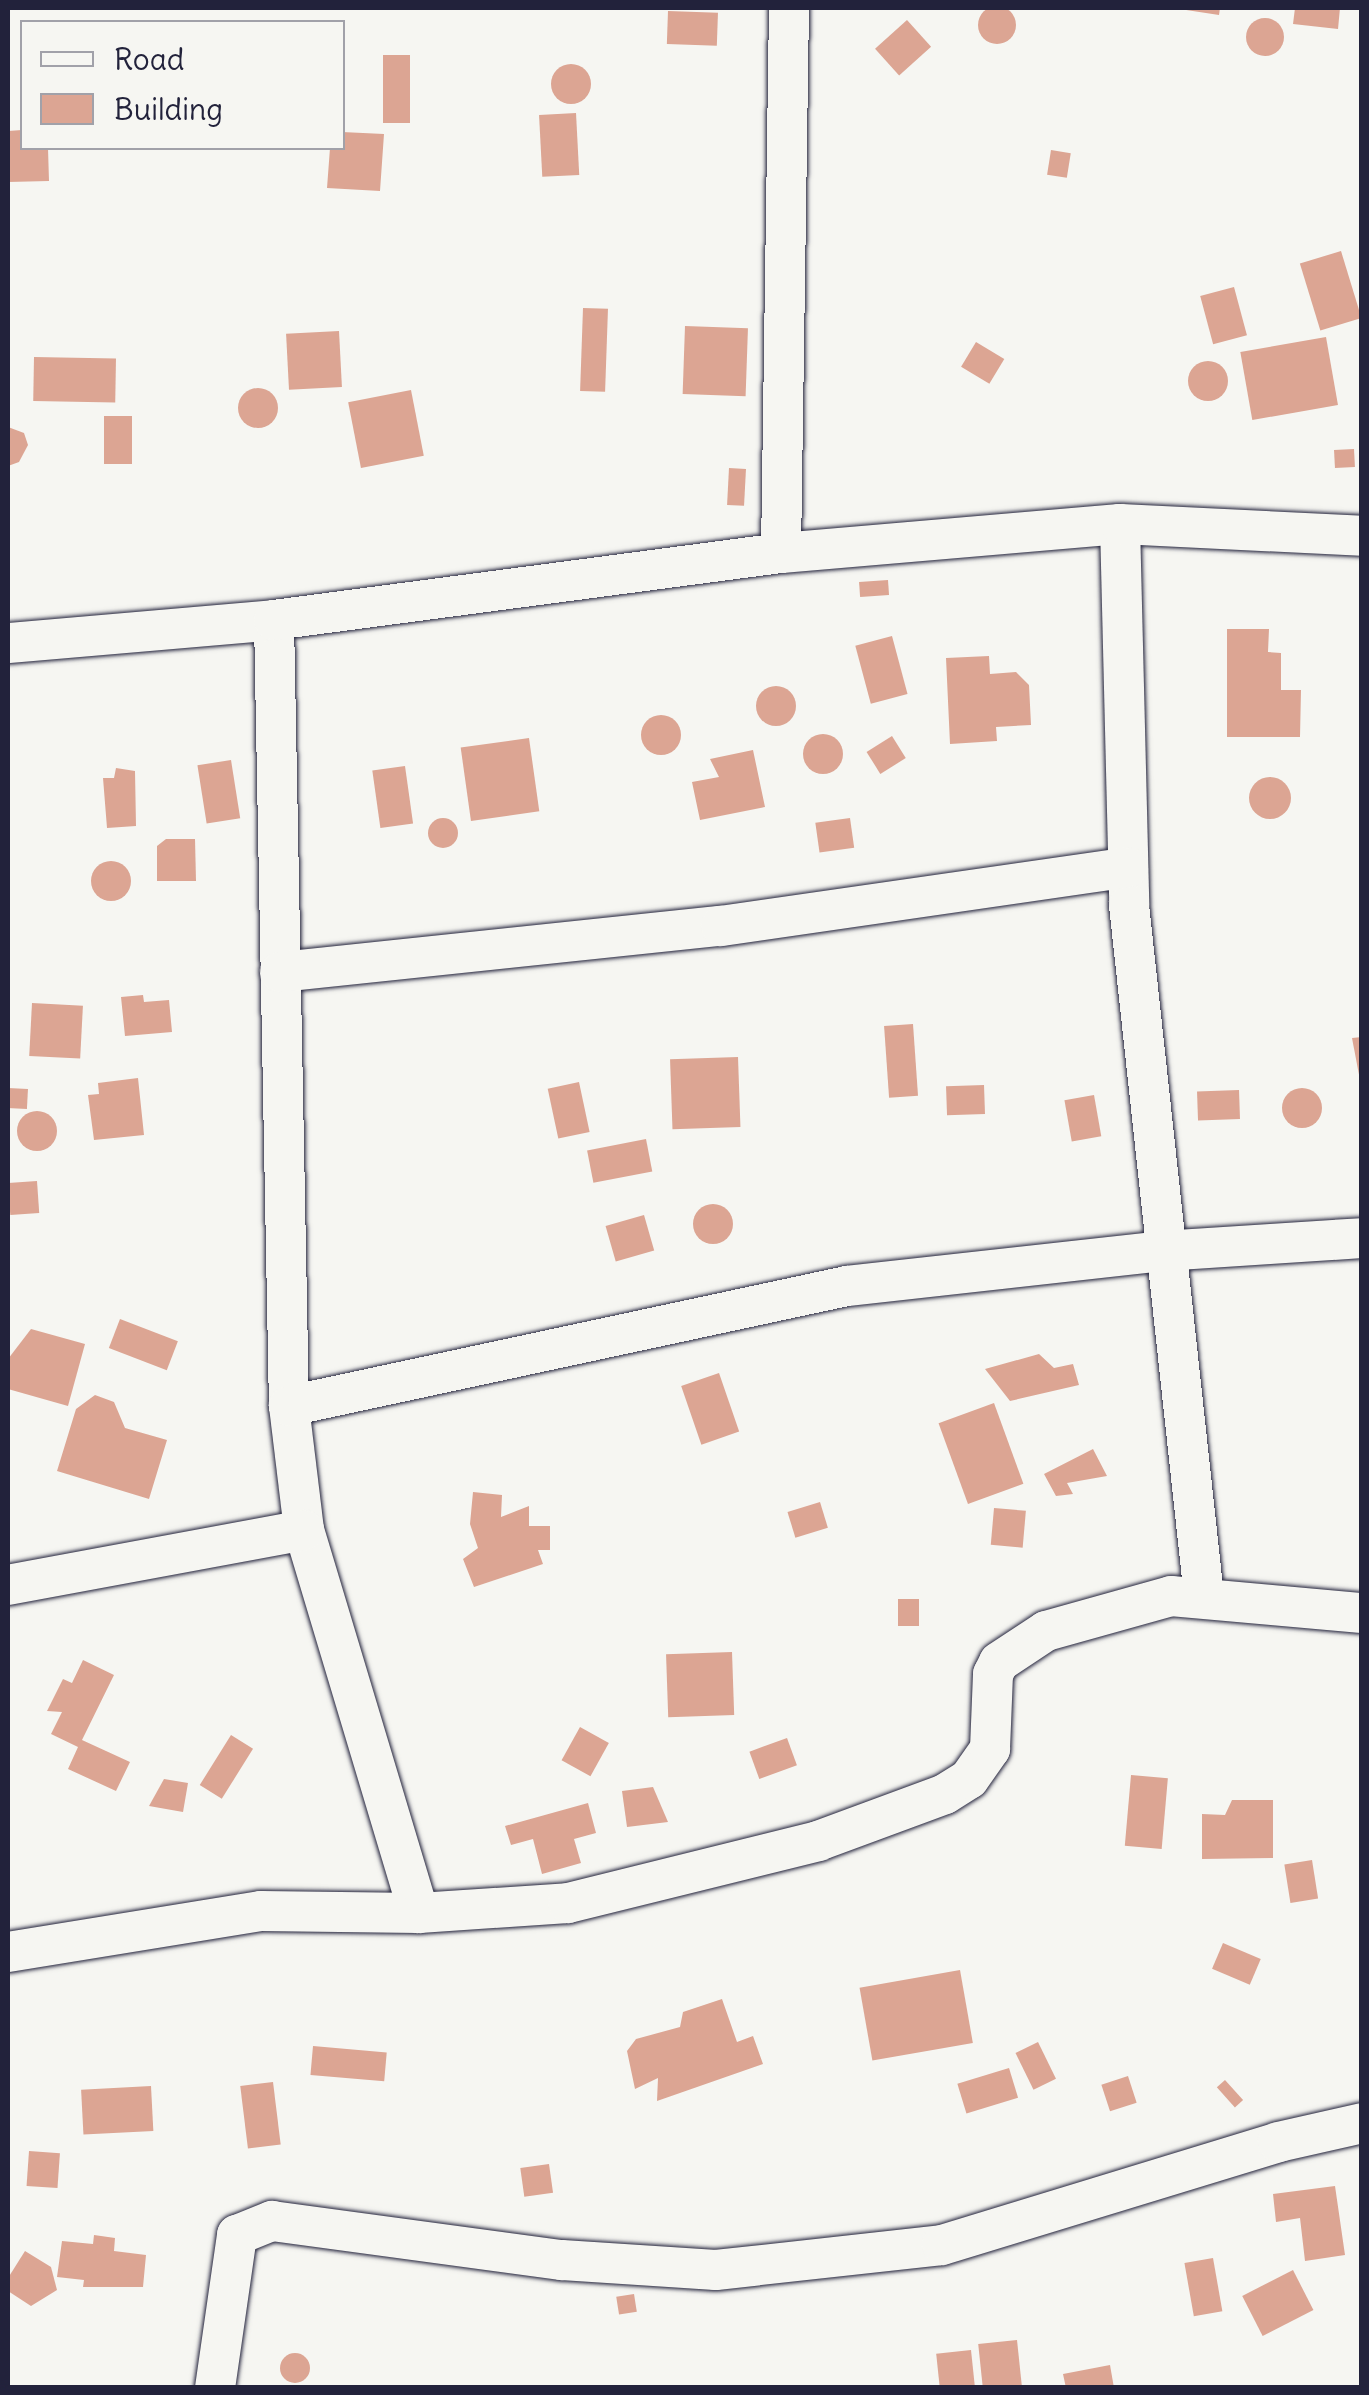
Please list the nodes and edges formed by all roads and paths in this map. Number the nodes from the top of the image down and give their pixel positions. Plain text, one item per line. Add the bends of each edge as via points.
1 (789, 8) edge
2 (1120, 524) junction
3 (1362, 536) edge
4 (781, 553) junction
5 (274, 620) junction
6 (8, 643) edge
7 (1128, 867) junction
8 (280, 972) junction
9 (1362, 1238) edge
10 (1162, 1251) junction
11 (289, 1406) junction
12 (304, 1530) junction
13 (8, 1585) edge
14 (1204, 1596) junction
15 (1362, 1613) edge
16 (420, 1914) junction
17 (8, 1952) edge
18 (1362, 2124) edge
19 (216, 2388) edge

1 - 4 street
2 - 3 street
2 - 4 street
2 - 7 street
4 - 5 street
5 - 6 street
5 - 8 street
7 - 8 street via 722,926
7 - 10 street
8 - 11 street
9 - 10 street
10 - 11 street via 847,1286
10 - 14 street
11 - 12 street
12 - 13 street
12 - 16 street
14 - 15 street via 1333,1615
14 - 16 street via 1171,1596 1046,1631 999,1662 989,1691 990,1749 968,1779 945,1794 818,1841 568,1903
16 - 17 street via 261,1911
18 - 19 street via 1278,2142 942,2245 716,2270 562,2260 272,2221 237,2235

